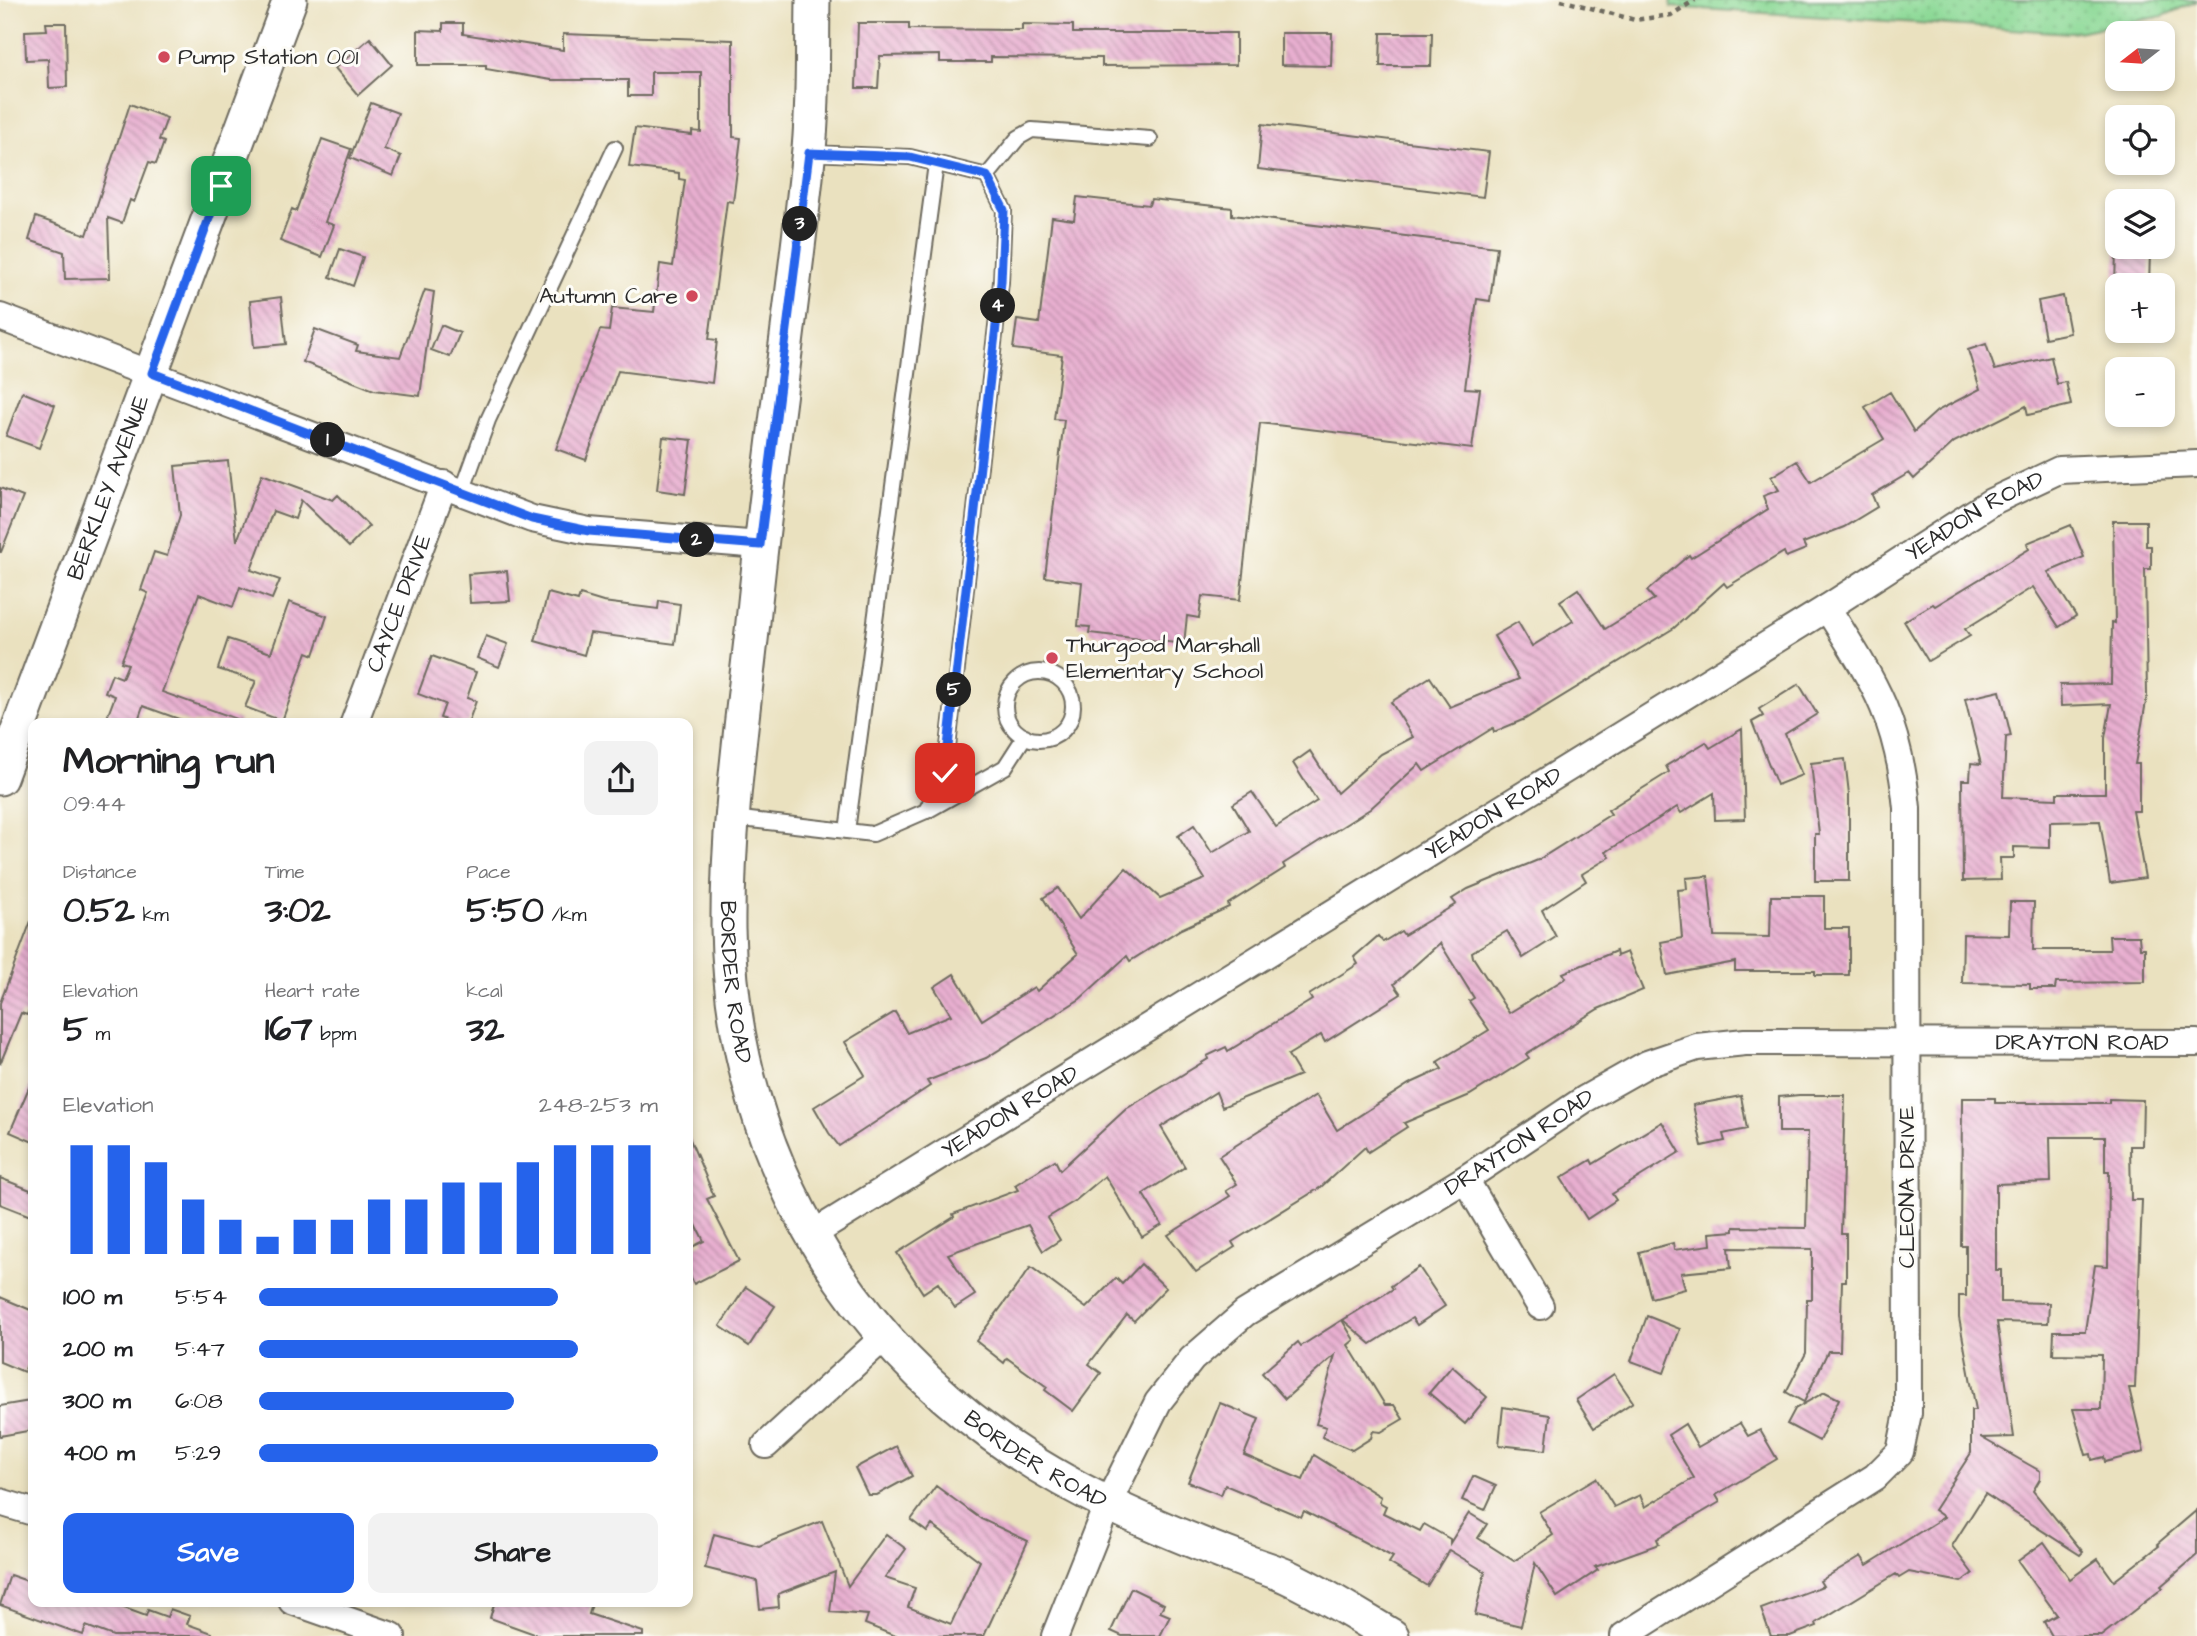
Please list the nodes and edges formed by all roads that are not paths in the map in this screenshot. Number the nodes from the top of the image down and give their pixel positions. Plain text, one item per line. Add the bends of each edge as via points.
1 (290, 0) edge
2 (813, 0) edge
3 (1150, 139) dead end
4 (615, 148) dead end
5 (809, 153) junction
6 (936, 164) junction
7 (987, 176) junction
8 (0, 317) edge
9 (152, 373) junction
10 (2197, 464) edge
11 (453, 488) junction
12 (760, 545) junction
13 (1827, 608) junction
14 (356, 718) edge
15 (1025, 736) junction
16 (0, 778) edge
17 (926, 811) junction
18 (733, 818) junction
19 (847, 831) junction
20 (1907, 1043) junction
21 (2197, 1043) edge
22 (1465, 1179) junction
23 (811, 1235) junction
24 (1540, 1306) dead end
25 (884, 1337) junction
26 (766, 1444) dead end
27 (0, 1502) edge
28 (1108, 1503) junction
29 (28, 1510) edge
30 (309, 1607) edge
31 (392, 1636) edge
32 (1055, 1636) edge
33 (1392, 1636) edge
34 (1624, 1636) edge

1 - 9 street, BERKLEY AVENUE
2 - 5 street, BORDER ROAD
3 - 7 lane via 1032,130 1018,138
4 - 11 lane
5 - 6 lane via 910,157
5 - 12 street, BORDER ROAD
6 - 7 lane
6 - 19 lane
7 - 17 lane via 1004,210 1001,282 945,773
8 - 9 street
9 - 11 street
9 - 16 street, BERKLEY AVENUE
10 - 13 street, YEADON ROAD via 2076,468 2038,478 1991,502
11 - 12 street via 562,527
11 - 14 street, CAYCE DRIVE
12 - 18 street, BORDER ROAD
13 - 20 street, CLEONA DRIVE via 1878,689 1902,762 1907,808
13 - 23 street, YEADON ROAD
15 - 15 lane via 1051,738 1070,721 1071,695 1054,675 1028,674 1009,691 1007,717
15 - 17 lane via 1005,766
17 - 19 lane via 873,834
18 - 19 lane
18 - 23 street, BORDER ROAD via 728,930 735,1019 757,1108
20 - 21 street, DRAYTON ROAD
20 - 22 street, DRAYTON ROAD via 1745,1042 1697,1047 1647,1064 1585,1099
20 - 34 street, CLEONA DRIVE via 1908,1413 1900,1452 1875,1477
22 - 24 street
22 - 28 street, DRAYTON ROAD via 1245,1313 1192,1359 1158,1402
23 - 25 street, BORDER ROAD via 831,1270
25 - 26 street
25 - 28 street, BORDER ROAD via 932,1385 995,1437
27 - 29 street
28 - 32 street, DRAYTON ROAD
28 - 33 street, BORDER ROAD via 1285,1575
30 - 31 street

